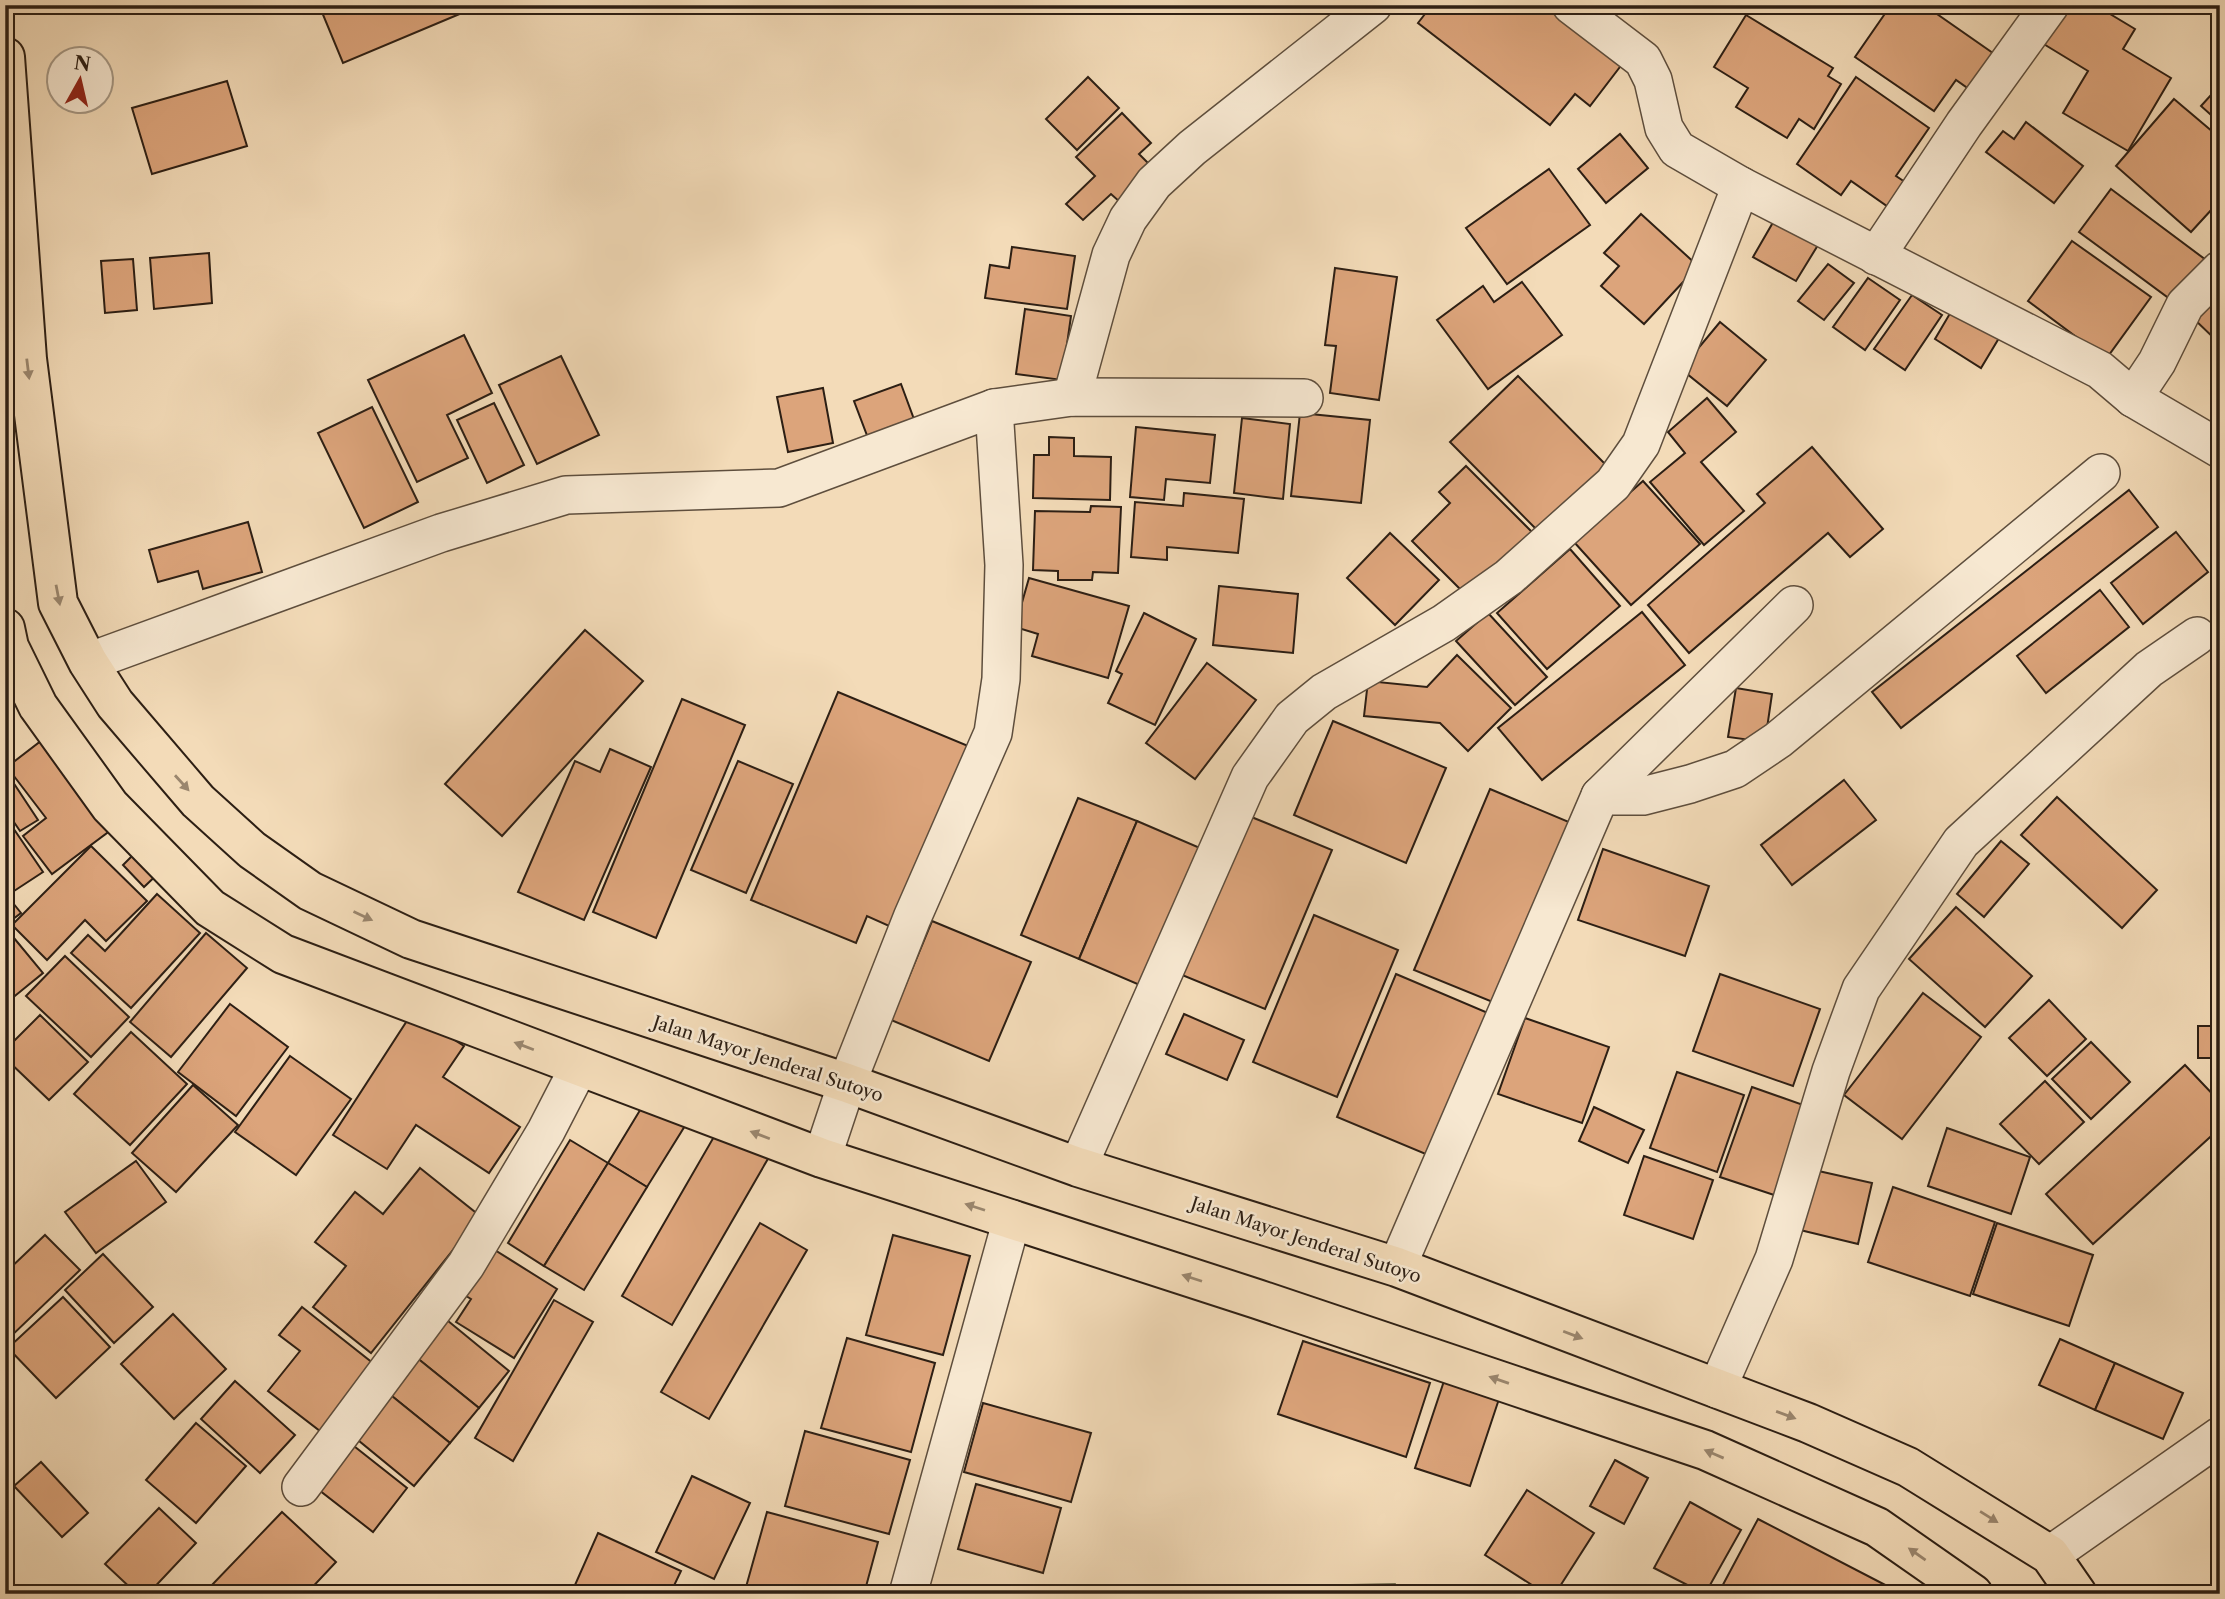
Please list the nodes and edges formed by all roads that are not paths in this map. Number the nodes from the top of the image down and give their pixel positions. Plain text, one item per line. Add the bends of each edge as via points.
1 (1373, 5) edge
2 (1571, 5) edge
3 (2050, 5) edge
4 (5, 57) edge
5 (1741, 186) junction
6 (1876, 256) junction
7 (2220, 270) edge
8 (1072, 397) junction
9 (1304, 398) dead end
10 (2133, 398) junction
11 (994, 408) junction
12 (2220, 449) edge
13 (2101, 473) dead end
14 (1794, 606) dead end
15 (2197, 636) dead end
16 (7, 642) edge
17 (88, 662) junction
18 (1600, 796) junction
19 (579, 1067) junction
20 (847, 1083) junction
21 (822, 1158) junction
22 (1078, 1167) junction
23 (1012, 1219) junction
24 (1397, 1267) junction
25 (1717, 1389) junction
26 (2220, 1436) edge
27 (301, 1487) dead end
28 (2050, 1555) junction
29 (908, 1594) edge
30 (1973, 1594) edge
31 (2077, 1594) edge

1 - 8 street via 1154,183 1128,219 1111,255
2 - 5 street via 1643,60 1653,80 1664,128 1676,149
3 - 6 street
4 -> 17 main road, Jalan Mayor Jenderal Sutoyo via 27,359 58,603
5 - 6 street
5 - 22 street via 1641,444 1613,484 1509,577 1444,623 1324,692 1292,718 1271,744 1250,777
6 - 10 street via 2101,370
7 - 10 street via 2185,305
8 - 9 street
8 - 11 street
10 - 12 street
11 - 17 street via 779,488 566,495 441,533
11 - 20 street via 1004,577 1001,679 993,733 912,918
13 - 18 street via 1778,740 1735,769 1643,796
14 - 18 street
15 - 25 street via 2149,669 1961,842 1861,989 1831,1070 1774,1259
19 -> 16 main road via 283,954 210,908 110,806 38,706
17 -> 20 main road, Jalan Mayor Jenderal Sutoyo via 115,704 198,801 252,850 310,891 411,939
18 - 24 street
21 -> 19 main road
19 - 27 street via 467,1265
20 - 21 street
20 - 22 main road, Jalan Mayor Jenderal Sutoyo
23 -> 21 main road
22 - 24 main road, Jalan Mayor Jenderal Sutoyo
23 - 29 street
30 -> 23 main road via 1877,1527 1705,1450
24 -> 25 main road, Jalan Mayor Jenderal Sutoyo
25 -> 28 main road, Jalan Mayor Jenderal Sutoyo via 1908,1467
26 - 28 street
28 - 31 main road, Jalan Mayor Jenderal Sutoyo

